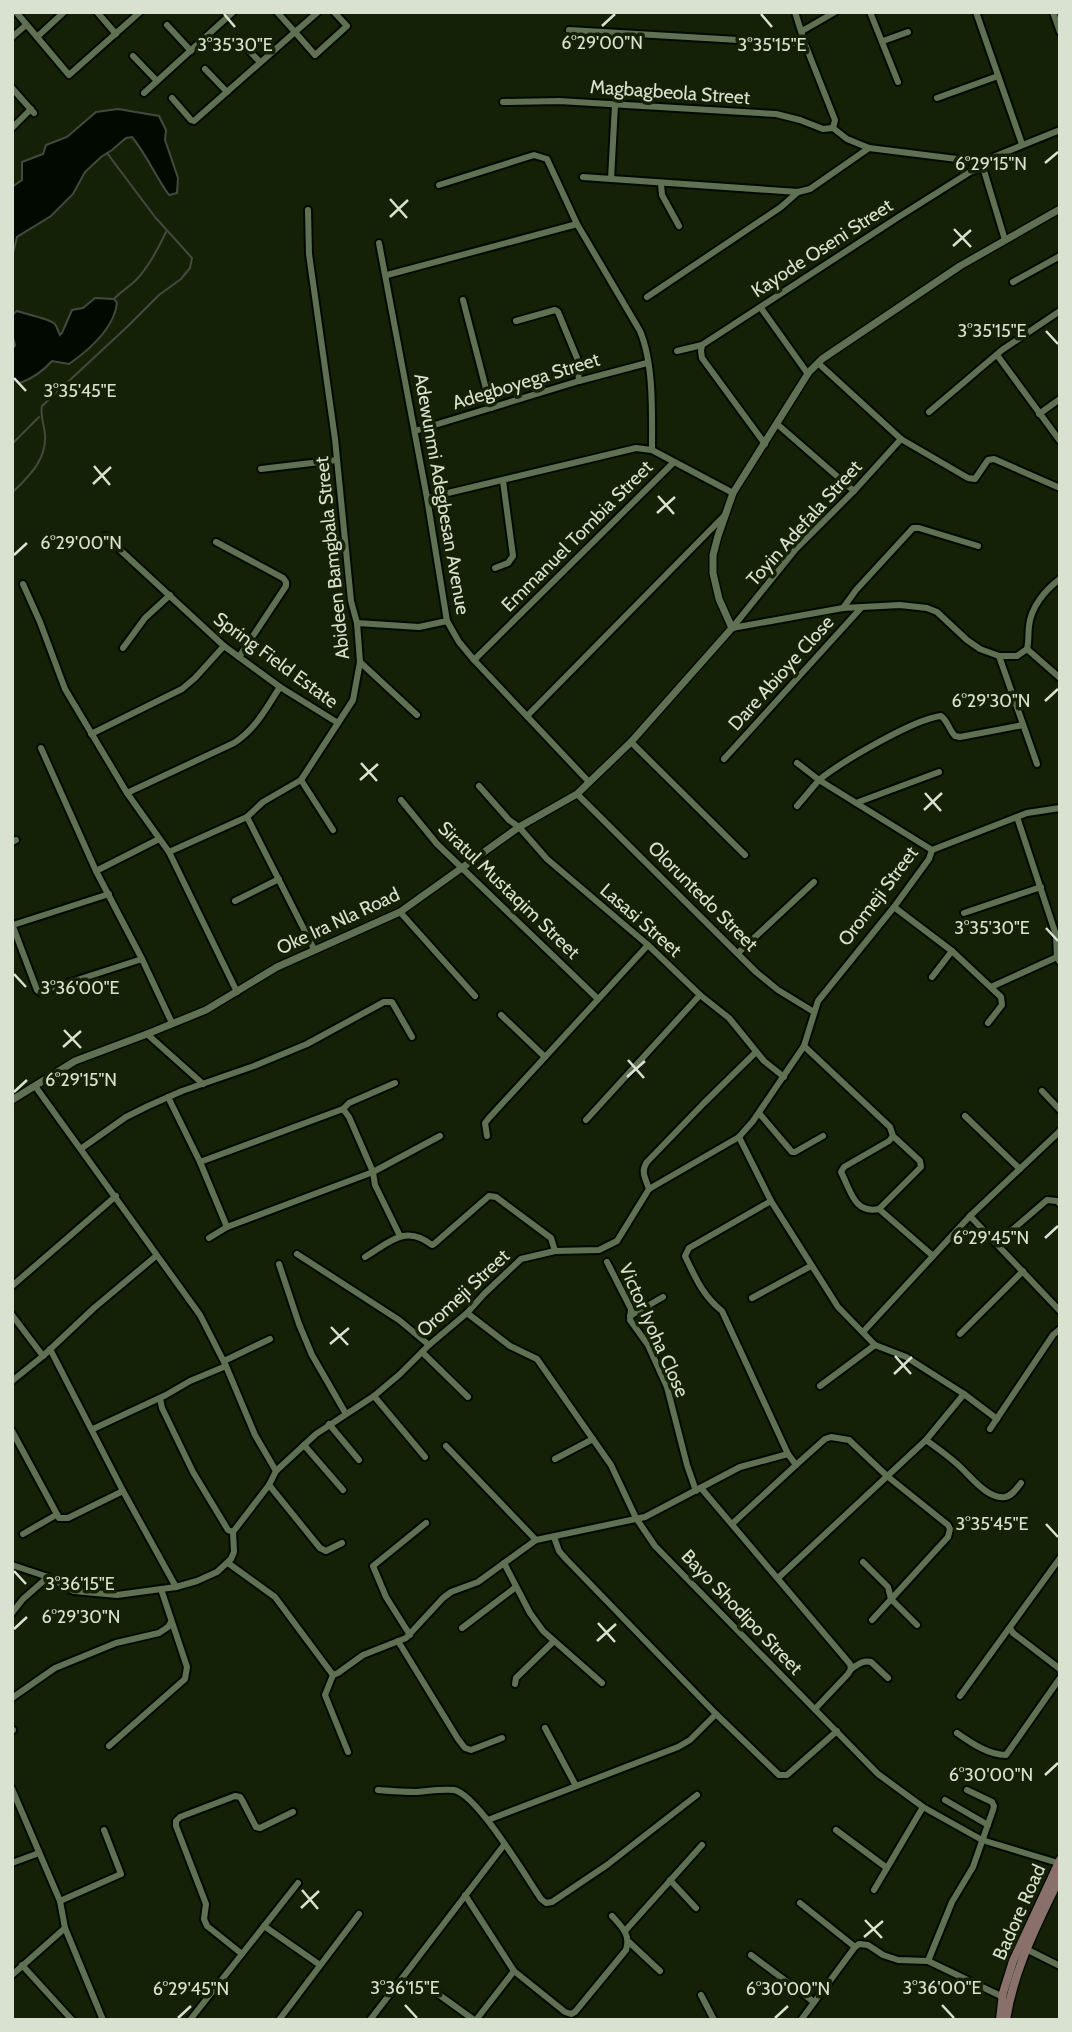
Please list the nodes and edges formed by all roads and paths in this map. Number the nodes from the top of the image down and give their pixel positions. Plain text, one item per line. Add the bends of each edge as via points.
1 (16, 12) edge
2 (140, 12) edge
3 (218, 12) edge
4 (233, 12) edge
5 (277, 12) edge
6 (318, 12) edge
7 (334, 12) edge
8 (794, 12) edge
9 (835, 12) edge
10 (870, 12) edge
11 (976, 12) edge
12 (1053, 12) edge
13 (63, 13) edge
14 (100, 13) edge
15 (225, 20) junction
16 (166, 24) dead end
17 (26, 25) junction
18 (569, 30) dead end
19 (802, 31) junction
20 (295, 32) junction
21 (908, 32) dead end
22 (1060, 32) edge
23 (116, 34) junction
24 (12, 37) edge
25 (37, 37) junction
26 (238, 39) dead end
27 (883, 41) junction
28 (805, 44) junction
29 (191, 51) junction
30 (133, 56) dead end
31 (260, 62) junction
32 (205, 69) dead end
33 (998, 76) junction
34 (157, 81) junction
35 (898, 82) dead end
36 (12, 88) edge
37 (227, 92) junction
38 (144, 93) dead end
39 (172, 98) dead end
40 (937, 98) dead end
41 (503, 102) dead end
42 (615, 105) junction
43 (12, 128) edge
44 (833, 128) junction
45 (1060, 130) edge
46 (1023, 144) junction
47 (869, 148) junction
48 (982, 164) junction
49 (583, 177) dead end
50 (611, 178) junction
51 (439, 184) dead end
52 (660, 184) junction
53 (798, 192) junction
54 (1060, 209) edge
55 (307, 210) dead end
56 (576, 224) junction
57 (679, 226) dead end
58 (1005, 240) junction
59 (379, 243) dead end
60 (1060, 256) edge
61 (387, 275) junction
62 (1013, 282) dead end
63 (647, 297) dead end
64 (463, 300) dead end
65 (761, 308) junction
66 (1060, 311) edge
67 (516, 320) dead end
68 (702, 345) junction
69 (677, 351) dead end
70 (997, 355) junction
71 (648, 363) junction
72 (818, 363) junction
73 (808, 374) junction
74 (579, 381) junction
75 (1060, 399) edge
76 (491, 408) junction
77 (929, 412) dead end
78 (1039, 414) junction
79 (777, 424) junction
80 (415, 431) junction
81 (901, 439) junction
82 (1060, 441) edge
83 (765, 444) junction
84 (652, 450) junction
85 (337, 460) junction
86 (673, 463) junction
87 (261, 469) dead end
88 (503, 481) junction
89 (1060, 488) edge
90 (854, 491) junction
91 (733, 494) junction
92 (427, 498) junction
93 (726, 514) junction
94 (105, 536) dead end
95 (216, 542) dead end
96 (978, 546) dead end
97 (495, 568) dead end
98 (1060, 579) edge
99 (23, 584) dead end
100 (170, 595) junction
101 (843, 608) junction
102 (861, 608) junction
103 (447, 621) junction
104 (357, 623) junction
105 (732, 628) junction
106 (225, 646) junction
107 (123, 648) dead end
108 (1027, 649) junction
109 (999, 656) junction
110 (239, 657) junction
111 (474, 660) junction
112 (360, 662) junction
113 (1060, 678) edge
114 (280, 687) junction
115 (417, 715) dead end
116 (527, 716) junction
117 (338, 723) junction
118 (1023, 725) junction
119 (91, 734) junction
120 (631, 742) junction
121 (41, 748) dead end
122 (724, 759) dead end
123 (797, 763) dead end
124 (1037, 764) dead end
125 (939, 772) dead end
126 (301, 780) junction
127 (820, 780) junction
128 (589, 782) junction
129 (479, 786) dead end
130 (127, 793) junction
131 (577, 794) junction
132 (401, 800) dead end
133 (856, 803) junction
134 (797, 806) dead end
135 (1060, 808) edge
136 (247, 817) junction
137 (1017, 817) junction
138 (519, 827) junction
139 (333, 830) dead end
140 (159, 839) junction
141 (932, 849) junction
142 (169, 852) junction
143 (745, 855) dead end
144 (462, 867) junction
145 (96, 871) junction
146 (279, 879) junction
147 (814, 882) dead end
148 (1041, 887) junction
149 (109, 894) junction
150 (235, 901) dead end
151 (894, 907) junction
152 (400, 912) junction
153 (964, 913) dead end
154 (12, 925) edge
155 (648, 945) junction
156 (314, 949) junction
157 (952, 951) junction
158 (738, 953) junction
159 (142, 959) junction
160 (1058, 960) edge
161 (932, 977) dead end
162 (991, 986) junction
163 (237, 992) junction
164 (700, 995) junction
165 (475, 996) dead end
166 (598, 999) junction
167 (814, 1012) junction
168 (501, 1015) dead end
169 (172, 1023) junction
170 (988, 1023) dead end
171 (147, 1034) junction
172 (412, 1037) dead end
173 (804, 1046) junction
174 (756, 1052) junction
175 (545, 1057) junction
176 (784, 1077) junction
177 (395, 1083) dead end
178 (203, 1084) junction
179 (35, 1086) junction
180 (1042, 1091) dead end
181 (168, 1097) junction
182 (12, 1100) edge
183 (342, 1110) junction
184 (1060, 1110) edge
185 (759, 1113) junction
186 (965, 1116) dead end
187 (586, 1120) dead end
188 (1060, 1131) edge
189 (440, 1136) dead end
190 (487, 1136) dead end
191 (823, 1136) dead end
192 (893, 1136) junction
193 (739, 1137) junction
194 (82, 1149) junction
195 (200, 1162) junction
196 (1020, 1169) junction
197 (373, 1172) junction
198 (649, 1189) junction
199 (116, 1196) junction
200 (771, 1200) junction
201 (1060, 1204) edge
202 (879, 1209) junction
203 (971, 1216) junction
204 (227, 1227) junction
205 (400, 1236) junction
206 (209, 1238) dead end
207 (997, 1243) junction
208 (555, 1251) junction
209 (298, 1254) dead end
210 (156, 1255) junction
211 (933, 1256) junction
212 (365, 1257) dead end
213 (607, 1262) dead end
214 (279, 1264) dead end
215 (811, 1265) junction
216 (1023, 1271) junction
217 (12, 1286) edge
218 (663, 1297) dead end
219 (752, 1298) dead end
220 (1060, 1311) edge
221 (467, 1313) junction
222 (12, 1315) edge
223 (630, 1316) junction
224 (1060, 1329) edge
225 (863, 1332) junction
226 (960, 1334) dead end
227 (270, 1339) dead end
228 (1060, 1341) edge
229 (1049, 1343) junction
230 (429, 1345) junction
231 (875, 1345) junction
232 (50, 1349) junction
233 (422, 1352) junction
234 (44, 1356) junction
235 (225, 1364) junction
236 (12, 1381) edge
237 (820, 1385) dead end
238 (964, 1394) junction
239 (374, 1395) junction
240 (468, 1396) dead end
241 (160, 1398) junction
242 (346, 1413) junction
243 (998, 1419) junction
244 (329, 1424) junction
245 (93, 1429) junction
246 (990, 1429) dead end
247 (12, 1431) edge
248 (593, 1439) junction
249 (926, 1440) junction
250 (304, 1445) junction
251 (446, 1446) dead end
252 (788, 1454) junction
253 (425, 1457) dead end
254 (555, 1459) dead end
255 (359, 1460) dead end
256 (796, 1465) junction
257 (276, 1471) junction
258 (887, 1476) junction
259 (1021, 1483) dead end
260 (270, 1485) junction
261 (343, 1490) dead end
262 (698, 1490) junction
263 (123, 1491) junction
264 (57, 1515) junction
265 (636, 1518) junction
266 (426, 1523) dead end
267 (732, 1524) junction
268 (233, 1532) junction
269 (23, 1534) dead end
270 (554, 1537) junction
271 (536, 1540) junction
272 (342, 1544) dead end
273 (1060, 1558) edge
274 (863, 1562) dead end
275 (228, 1563) junction
276 (504, 1563) junction
277 (12, 1565) edge
278 (48, 1577) junction
279 (778, 1578) junction
280 (176, 1587) junction
281 (516, 1587) junction
282 (161, 1589) junction
283 (891, 1599) junction
284 (12, 1613) edge
285 (872, 1620) dead end
286 (171, 1622) junction
287 (917, 1625) dead end
288 (462, 1628) dead end
289 (1010, 1628) junction
290 (410, 1635) junction
291 (398, 1641) junction
292 (554, 1641) junction
293 (851, 1670) junction
294 (1060, 1670) edge
295 (333, 1675) junction
296 (888, 1678) dead end
297 (1060, 1678) edge
298 (602, 1683) dead end
299 (515, 1684) dead end
300 (960, 1696) dead end
301 (12, 1698) edge
302 (815, 1709) junction
303 (716, 1714) junction
304 (545, 1728) dead end
305 (837, 1731) junction
306 (957, 1733) dead end
307 (502, 1738) dead end
308 (109, 1746) dead end
309 (348, 1752) dead end
310 (576, 1786) junction
311 (12, 1789) edge
312 (378, 1790) dead end
313 (967, 1790) dead end
314 (697, 1795) dead end
315 (945, 1800) dead end
316 (923, 1807) junction
317 (293, 1812) dead end
318 (488, 1820) junction
319 (988, 1825) junction
320 (104, 1830) dead end
321 (836, 1830) dead end
322 (982, 1840) junction
323 (504, 1845) junction
324 (702, 1845) dead end
325 (39, 1853) junction
326 (1059, 1861) edge
327 (12, 1863) edge
328 (887, 1868) junction
329 (1060, 1877) edge
330 (670, 1880) junction
331 (298, 1883) dead end
332 (874, 1890) dead end
333 (465, 1895) junction
334 (60, 1901) junction
335 (800, 1903) dead end
336 (696, 1908) dead end
337 (359, 1914) dead end
338 (612, 1916) dead end
339 (264, 1926) junction
340 (65, 1928) junction
341 (625, 1931) junction
342 (629, 1942) junction
343 (855, 1947) junction
344 (1026, 1949) junction
345 (242, 1954) junction
346 (751, 1955) dead end
347 (928, 1961) junction
348 (22, 1965) junction
349 (320, 1965) junction
350 (1060, 1966) edge
351 (514, 1971) junction
352 (660, 1971) dead end
353 (12, 1975) edge
354 (438, 1994) dead end
355 (701, 1995) dead end
356 (1003, 1997) junction
357 (814, 2002) junction
358 (72, 2020) edge
359 (103, 2020) edge
360 (190, 2020) edge
361 (279, 2020) edge
362 (370, 2020) edge
363 (475, 2020) edge
364 (714, 2020) edge
365 (801, 2020) edge
366 (1000, 2020) edge
367 (1006, 2020) edge

1 - 17 street
2 - 23 street
3 - 15 street
4 - 15 street
5 - 20 street
6 - 20 street
7 - 20 street via 347,26 315,55
8 - 19 street
9 - 19 street
10 - 27 street
11 - 33 street
12 - 22 street
13 - 25 street
14 - 23 street
15 - 29 street
16 - 29 street
17 - 24 street
17 - 25 street
18 - 28 street
19 - 28 street
20 - 31 street
21 - 27 street
23 - 25 street via 69,75
26 - 31 street
27 - 35 street
28 - 44 street via 835,120
29 - 34 street
30 - 34 street
31 - 37 street
32 - 37 street
33 - 40 street
33 - 46 street
34 - 38 street
36 - 43 street via 33,111
37 - 39 street via 192,121
41 - 42 street, Magbagbeola Street
42 - 44 street, Magbagbeola Street via 776,114
42 - 50 street
44 - 47 street, Magbagbeola Street
45 - 46 street, Kayode Oseni Street
46 - 48 street, Kayode Oseni Street
47 - 48 street
47 - 53 street via 810,189
48 - 58 street
48 - 65 street, Kayode Oseni Street
49 - 50 street
50 - 52 street
51 - 56 street, Emmanuel Tombia Street via 540,156 547,159
52 - 53 street
52 - 57 street
53 - 63 street
54 - 58 street
55 - 85 street, Abideen Bamgbala Street
56 - 61 street
56 - 71 street, Emmanuel Tombia Street via 640,331
58 - 72 street
59 - 61 street, Adewunmi Adegbesan Avenue
60 - 62 street
61 - 80 street, Adewunmi Adegbesan Avenue
64 - 76 street
65 - 68 street, Kayode Oseni Street
65 - 73 street
66 - 70 street
67 - 74 street via 558,312 577,358
68 - 69 street, Kayode Oseni Street
68 - 83 street via 702,358
70 - 77 street
70 - 78 street
71 - 74 street, Adegboyega Street
71 - 84 street, Emmanuel Tombia Street
72 - 73 street
72 - 81 street
73 - 79 street
74 - 76 street, Adegboyega Street
75 - 78 street
76 - 80 street, Adegboyega Street
78 - 82 street
79 - 83 street
79 - 90 street
80 - 92 street, Adewunmi Adegbesan Avenue
81 - 89 street via 968,478 975,479 994,458
81 - 90 street, Toyin Adefala Street
83 - 91 street
84 - 86 street
84 - 88 street via 636,448
85 - 87 street
85 - 104 street, Abideen Bamgbala Street
86 - 91 street
86 - 111 street, Emmanuel Tombia Street
88 - 92 street
88 - 97 street via 513,556
90 - 105 street, Toyin Adefala Street via 795,550
91 - 93 street
92 - 103 street, Adewunmi Adegbesan Avenue
93 - 105 street via 713,555 713,573
93 - 116 street
94 - 100 street, Spring Field Estate
95 - 110 street via 286,582
96 - 101 street via 913,528
98 - 108 street via 1037,602
99 - 119 street via 65,689
100 - 106 street, Spring Field Estate
100 - 107 street
101 - 102 street
101 - 105 street
102 - 109 street via 928,608 980,649
102 - 122 street, Dare Abioye Close
103 - 104 street via 419,627
103 - 111 street, Adewunmi Adegbesan Avenue
104 - 112 street, Abideen Bamgbala Street
105 - 120 street, Oke Ira Nla Road
106 - 110 street, Spring Field Estate
106 - 119 street via 181,689
108 - 109 street via 1017,656
108 - 113 street
109 - 118 street
110 - 114 street, Spring Field Estate
111 - 116 street, Adewunmi Adegbesan Avenue
112 - 115 street
112 - 117 street, Abideen Bamgbala Street via 353,700
114 - 117 street, Spring Field Estate
114 - 130 street via 247,735
116 - 128 street, Adewunmi Adegbesan Avenue
117 - 126 street, Abideen Bamgbala Street
118 - 124 street
118 - 127 street via 960,737 941,716 934,717 902,730
119 - 130 street
120 - 128 street, Oke Ira Nla Road
120 - 143 street
121 - 145 street
123 - 127 street
125 - 133 street
126 - 136 street, Abideen Bamgbala Street
126 - 139 street
127 - 133 street
127 - 134 street
128 - 131 street, Oke Ira Nla Road
129 - 138 street, Lasasi Street
130 - 140 street
131 - 138 street, Oke Ira Nla Road
131 - 158 street, Oloruntedo Street
132 - 144 street, Siratul Mustaqim Street
133 - 141 street
135 - 137 street
136 - 142 street, Abideen Bamgbala Street
136 - 146 street
137 - 141 street
137 - 148 street
138 - 144 street, Oke Ira Nla Road
138 - 155 street, Lasasi Street via 547,859
140 - 142 street
140 - 145 street
141 - 151 street, Oromeji Street
142 - 163 street
144 - 152 street, Oke Ira Nla Road
144 - 166 street, Siratul Mustaqim Street
145 - 149 street
146 - 150 street
146 - 156 street
147 - 158 street
148 - 153 street
148 - 160 street via 1056,935
149 - 154 street
149 - 159 street
151 - 157 street
151 - 167 street, Oromeji Street via 825,990
152 - 156 street, Oke Ira Nla Road
152 - 165 street
154 - 159 street via 40,992
155 - 164 street, Lasasi Street
155 - 166 street
156 - 163 street, Oke Ira Nla Road
157 - 161 street
157 - 162 street
158 - 167 street, Oloruntedo Street via 756,972
159 - 169 street
160 - 162 street
162 - 170 street via 1002,1005
163 - 169 street, Oke Ira Nla Road
164 - 174 street, Lasasi Street via 729,1018
164 - 187 street
166 - 175 street
167 - 173 street, Oromeji Street
168 - 175 street
169 - 171 street, Oke Ira Nla Road
171 - 178 street
171 - 179 street, Oke Ira Nla Road via 75,1061
172 - 178 street via 391,1002 384,1002 307,1044
173 - 176 street, Oromeji Street
173 - 192 street via 890,1127
174 - 176 street, Lasasi Street
174 - 198 street via 643,1167
175 - 190 street via 485,1123
176 - 185 street, Oromeji Street
177 - 183 street
178 - 181 street
179 - 182 street, Oke Ira Nla Road
179 - 194 street
180 - 184 street
181 - 194 street via 126,1117
181 - 195 street
183 - 195 street
183 - 197 street
185 - 191 street via 792,1152
185 - 193 street, Oromeji Street
186 - 196 street
188 - 196 street
189 - 197 street
192 - 202 street via 922,1164
192 - 202 street via 841,1169 862,1209
193 - 198 street, Oromeji Street
193 - 200 street
194 - 199 street
195 - 204 street
196 - 203 street
197 - 204 street
197 - 205 street via 374,1185
198 - 208 street, Oromeji Street via 613,1244 599,1250
199 - 210 street
199 - 217 street
200 - 215 street
200 - 252 street via 689,1248 685,1256 699,1286 722,1311
201 - 207 street via 1047,1200
202 - 211 street
203 - 207 street
203 - 211 street
204 - 206 street
205 - 208 street via 416,1235 432,1245 485,1199 496,1197 551,1238
205 - 212 street
207 - 216 street
208 - 221 street, Oromeji Street via 521,1259
209 - 230 street
210 - 232 street
210 - 235 street via 200,1315
211 - 225 street
213 - 223 street, Victor Iyoha Close via 631,1309
214 - 242 street via 312,1354
215 - 219 street
215 - 225 street via 838,1307
216 - 220 street
216 - 226 street
218 - 223 street
221 - 230 street, Oromeji Street
221 - 248 street, Bayo Shodipo Street via 510,1346 537,1359
222 - 234 street
223 - 262 street, Victor Iyoha Close via 667,1387
224 - 229 street
225 - 231 street
227 - 235 street
228 - 229 street
229 - 243 street
230 - 233 street, Oromeji Street
231 - 237 street
231 - 238 street via 906,1357
232 - 234 street
232 - 245 street
233 - 239 street, Oromeji Street
233 - 240 street
234 - 236 street
235 - 241 street
235 - 257 street
238 - 243 street
238 - 249 street
239 - 242 street, Oromeji Street
239 - 253 street
241 - 245 street
241 - 268 street via 192,1472
242 - 244 street, Oromeji Street
243 - 246 street
244 - 250 street, Oromeji Street
244 - 255 street
245 - 263 street
247 - 264 street
248 - 254 street
248 - 265 street, Bayo Shodipo Street
249 - 258 street
249 - 259 street via 994,1495 1011,1495
250 - 257 street, Oromeji Street
250 - 261 street
251 - 271 street
252 - 256 street
252 - 262 street via 740,1467
256 - 258 street via 825,1439 847,1438
256 - 267 street
257 - 260 street, Oromeji Street
258 - 279 street
258 - 283 street via 950,1529
260 - 268 street, Oromeji Street
260 - 272 street via 320,1548 326,1551
262 - 265 street
262 - 267 street
263 - 264 street via 68,1518
263 - 280 street
264 - 269 street
265 - 270 street
265 - 302 street, Bayo Shodipo Street via 655,1546
266 - 290 street via 373,1566
267 - 279 street
268 - 275 street, Oromeji Street via 234,1552
270 - 271 street
270 - 303 street via 566,1559
271 - 276 street
273 - 289 street
274 - 283 street via 888,1587
275 - 280 street via 217,1572
275 - 295 street via 275,1597
276 - 281 street
276 - 290 street via 478,1582 443,1598
277 - 278 street
278 - 282 street via 74,1591 117,1595
278 - 284 street
279 - 293 street
280 - 282 street
281 - 288 street
281 - 292 street via 530,1613
282 - 286 street
283 - 285 street
283 - 287 street
286 - 301 street via 159,1633 116,1643 55,1668
286 - 308 street via 187,1667 185,1679
289 - 294 street
289 - 300 street
290 - 291 street
291 - 295 street via 363,1655
291 - 307 street via 466,1748
292 - 298 street
292 - 299 street via 518,1675
293 - 296 street via 867,1661
293 - 302 street
295 - 309 street via 325,1695
297 - 306 street via 1006,1755 987,1751
302 - 305 street, Bayo Shodipo Street
303 - 305 street via 782,1776
303 - 310 street via 685,1743
304 - 310 street
305 - 316 street, Bayo Shodipo Street via 878,1774
310 - 318 street
311 - 325 street
312 - 318 street via 454,1790 470,1799
313 - 319 street via 992,1802
314 - 323 street via 552,1902 541,1899
315 - 319 street
316 - 322 street, Bayo Shodipo Street
316 - 328 street
317 - 345 street via 260,1828 235,1796 177,1821 206,1903 207,1926
318 - 323 street
319 - 322 street
320 - 334 street via 121,1874
321 - 328 street
322 - 326 street, Bayo Shodipo Street
322 - 347 street
323 - 333 street
324 - 330 street
325 - 327 street
325 - 334 street
326 - 356 main road, Badore Road via 1013,1961
328 - 332 street
329 - 344 main road, Badore Road
330 - 336 street
330 - 341 street
331 - 339 street
333 - 351 street
333 - 362 street
334 - 340 street
335 - 343 street
337 - 349 street
338 - 341 street
339 - 345 street
339 - 349 street
340 - 348 street
340 - 359 street
341 - 342 street
342 - 351 street via 570,2014
342 - 352 street
343 - 347 street via 868,1945 898,1960
343 - 357 street
344 - 350 street
344 - 367 main road, Badore Road
345 - 360 street
346 - 357 street
347 - 356 street
348 - 353 street
348 - 358 street
349 - 361 street
351 - 363 street
354 - 363 street
355 - 364 street
356 - 366 main road, Badore Road
357 - 365 street

